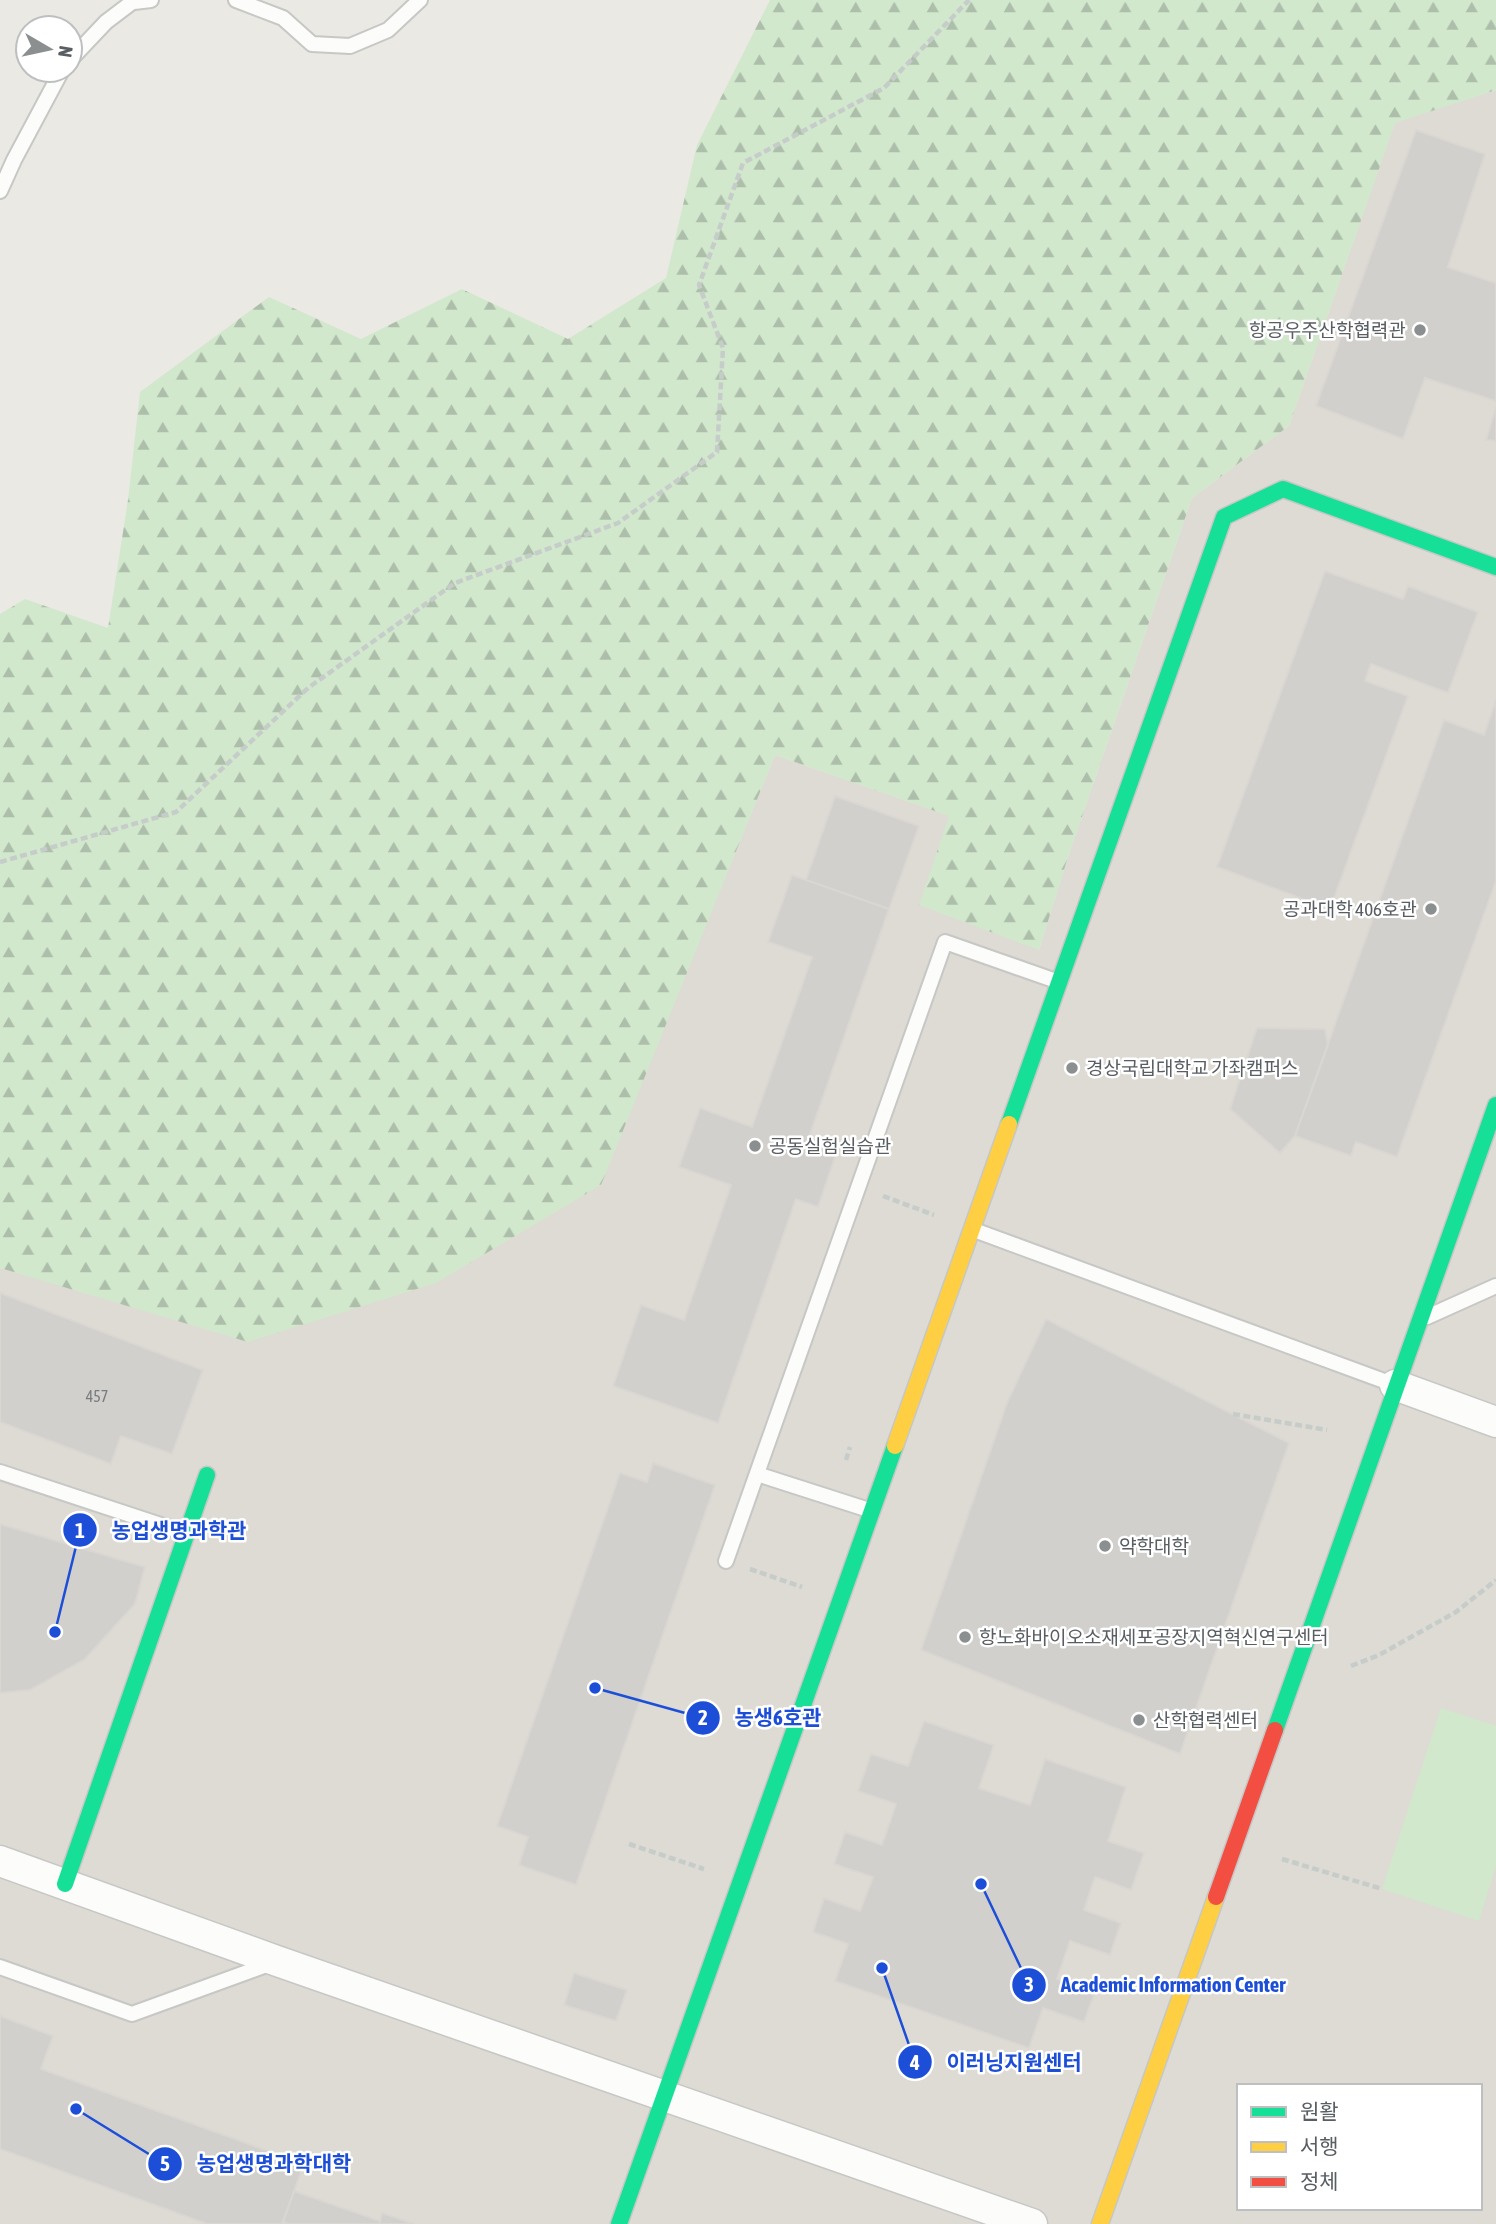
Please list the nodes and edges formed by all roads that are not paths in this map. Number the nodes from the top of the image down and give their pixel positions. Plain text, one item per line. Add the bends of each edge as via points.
1 (151, 0) edge
2 (236, 0) edge
3 (419, 0) edge
4 (135, 1) edge
5 (84, 45) edge
6 (55, 84) edge
7 (0, 191) edge
8 (1496, 566) edge
9 (1060, 982) junction
10 (1496, 1105) edge
11 (973, 1229) junction
12 (1496, 1286) edge
13 (1419, 1321) junction
14 (1395, 1385) junction
15 (1496, 1422) edge
16 (0, 1472) edge
17 (757, 1474) junction
18 (207, 1475) dead end
19 (872, 1511) junction
20 (186, 1533) junction
21 (726, 1561) road end
22 (0, 1861) edge
23 (65, 1884) junction
24 (277, 1961) junction
25 (0, 1967) edge
26 (664, 2096) junction
27 (619, 2224) edge
28 (1032, 2224) edge
29 (1100, 2224) edge

1 - 4 lane
2 - 3 lane via 283,18 312,44 350,46 388,30
4 - 5 lane
6 - 7 lane
8 - 9 street via 1283,489 1224,517
9 - 11 street
9 - 17 lane via 945,942
10 - 13 street
11 - 14 lane
11 - 19 street
12 - 13 lane
13 - 14 street
14 - 15 street
14 - 29 street
16 - 20 lane
17 - 19 lane
17 - 21 lane
18 - 20 street
19 - 26 street
20 - 23 street
22 - 23 street
23 - 24 street
24 - 25 lane via 132,2014
24 - 26 street
26 - 27 street
26 - 28 street

